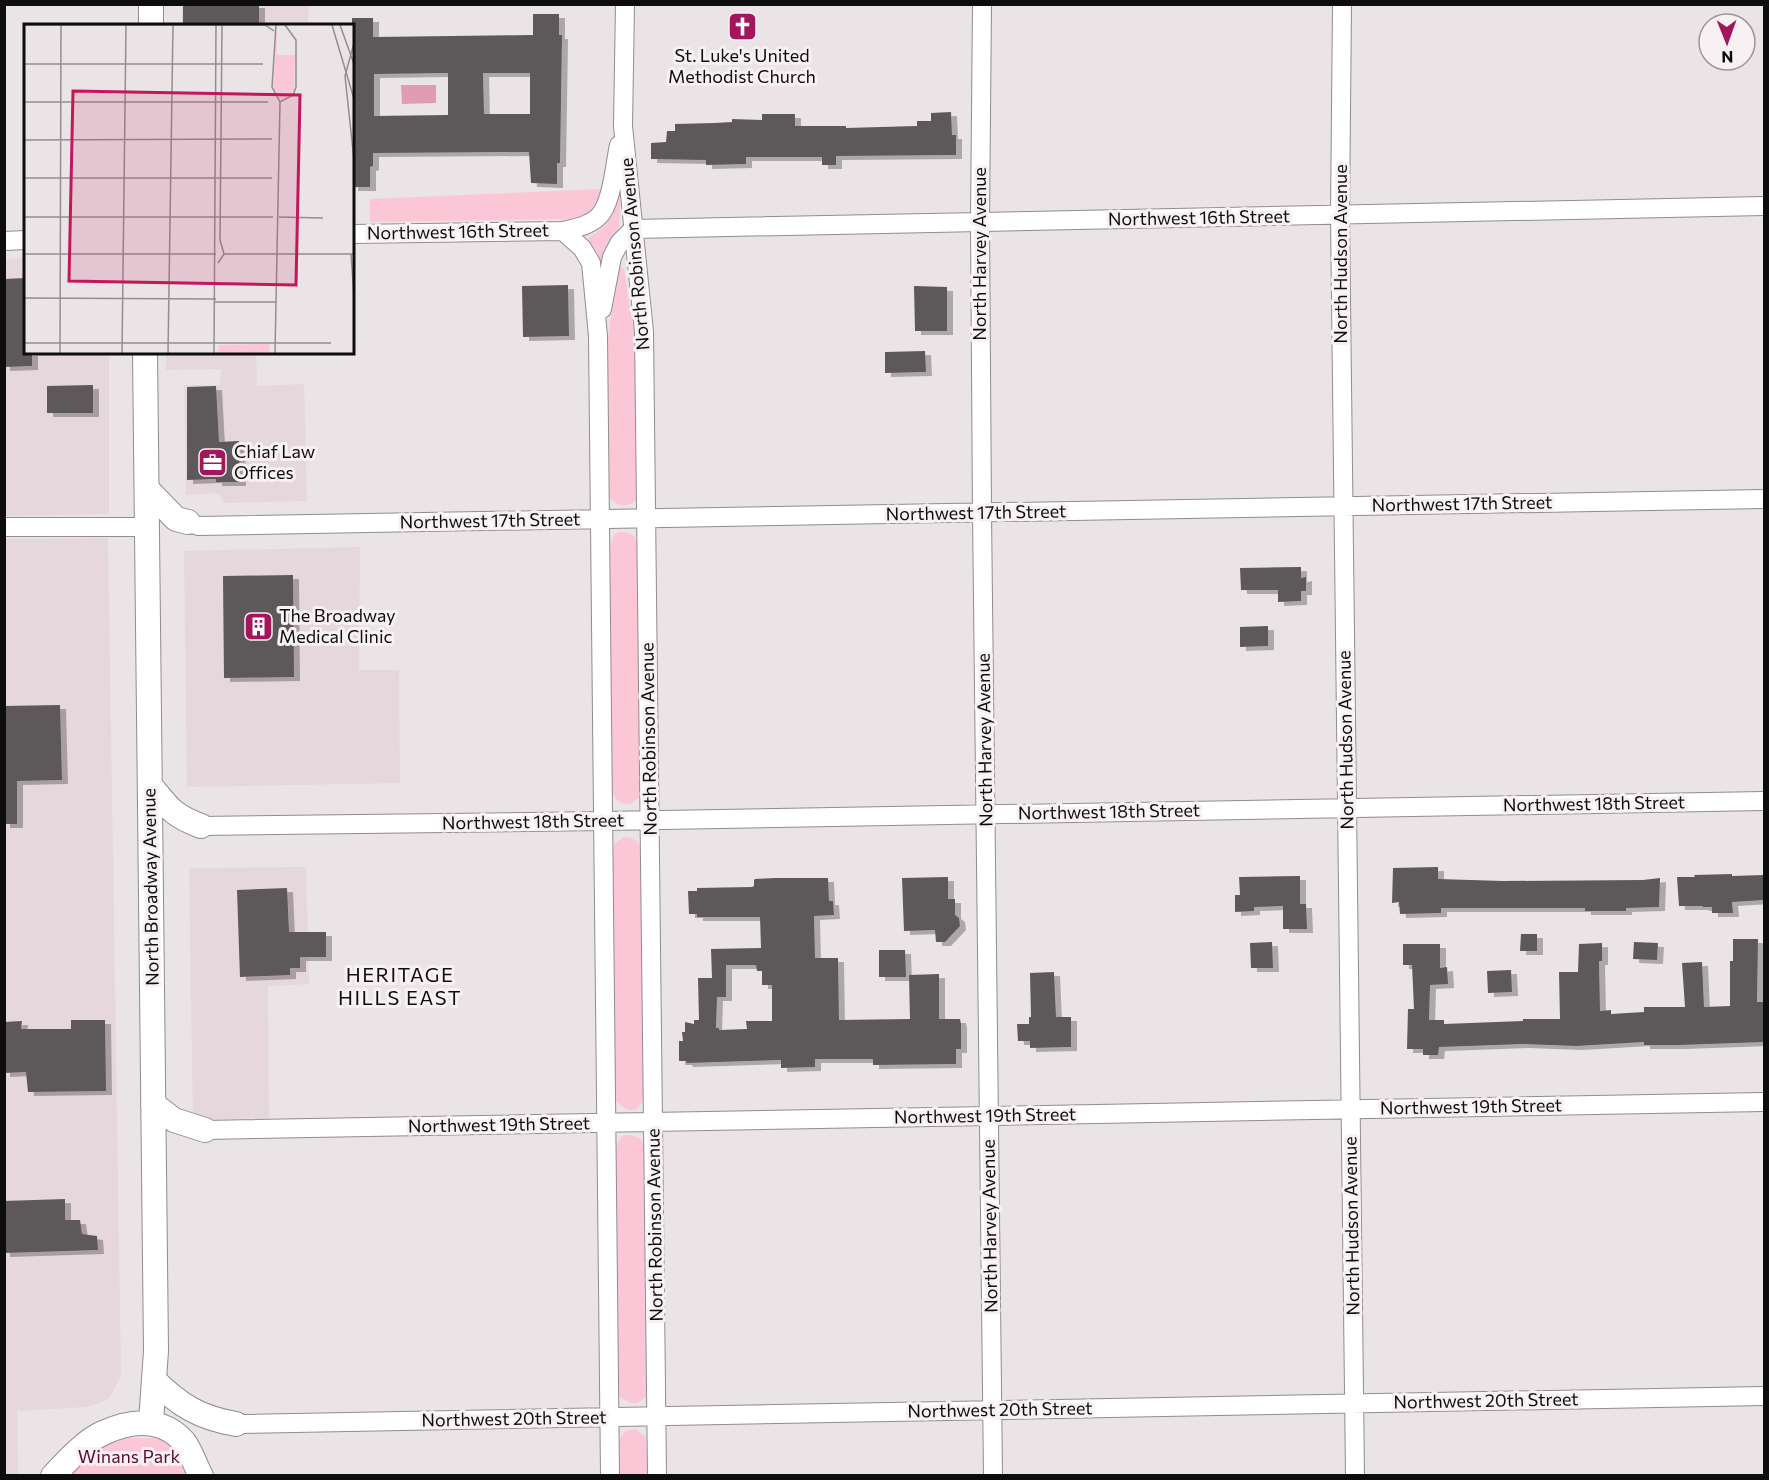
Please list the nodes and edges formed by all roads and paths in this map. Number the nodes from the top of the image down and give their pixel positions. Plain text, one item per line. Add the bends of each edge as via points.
1 (151, 4) edge
2 (625, 4) edge
3 (982, 4) edge
4 (1342, 4) edge
5 (151, 24) edge
6 (622, 126) junction
7 (1764, 206) edge
8 (1341, 215) junction
9 (980, 222) junction
10 (633, 229) junction
11 (563, 231) junction
12 (354, 234) edge
13 (24, 240) edge
14 (4, 241) edge
15 (598, 336) junction
16 (145, 354) edge
17 (147, 489) junction
18 (1764, 499) edge
19 (1344, 506) junction
20 (982, 513) junction
21 (600, 519) junction
22 (647, 519) junction
23 (188, 522) joint
24 (4, 527) edge
25 (147, 527) junction
26 (150, 785) junction
27 (1764, 801) edge
28 (1347, 807) junction
29 (986, 814) junction
30 (650, 820) junction
31 (603, 822) junction
32 (201, 826) joint
33 (1764, 1102) edge
34 (153, 1104) junction
35 (1350, 1109) junction
36 (989, 1116) junction
37 (653, 1122) junction
38 (606, 1123) junction
39 (205, 1130) joint
40 (154, 1380) junction
41 (1764, 1396) edge
42 (1354, 1404) junction
43 (993, 1410) junction
44 (657, 1416) junction
45 (610, 1417) junction
46 (151, 1422) junction
47 (236, 1424) joint
48 (53, 1476) edge
49 (201, 1476) edge
50 (610, 1476) edge
51 (657, 1476) edge
52 (993, 1476) edge
53 (1355, 1476) edge

1 - 5 main road
2 - 6 street, North Robinson Avenue
3 - 9 street, North Harvey Avenue
4 - 8 street, North Hudson Avenue
6 - 10 street, North Robinson Avenue
6 - 11 street, Northwest 16th Street via 603,212 591,223
7 - 8 street, Northwest 16th Street
8 - 9 street, Northwest 16th Street
8 - 19 street, North Hudson Avenue
9 - 10 street, Northwest 16th Street
9 - 20 street, North Harvey Avenue
10 - 15 street via 612,256
10 - 22 street, North Robinson Avenue via 644,332
11 - 12 street, Northwest 16th Street
11 - 15 street via 582,248 591,263
13 - 14 street
15 - 21 street
16 - 17 main road, North Broadway Avenue
17 - 23 main road via 168,513
17 - 25 main road, North Broadway Avenue
18 - 19 street, Northwest 17th Street
19 - 20 street, Northwest 17th Street
19 - 28 street, North Hudson Avenue
20 - 22 street, Northwest 17th Street
20 - 29 street, North Harvey Avenue
21 - 22 street, Northwest 17th Street
21 - 23 street, Northwest 17th Street via 198,526
21 - 31 street
22 - 30 street, North Robinson Avenue
24 - 25 street
25 - 26 main road, North Broadway Avenue
26 - 32 main road via 173,813
26 - 34 main road, North Broadway Avenue
27 - 28 street, Northwest 18th Street
28 - 29 street, Northwest 18th Street
28 - 35 street, North Hudson Avenue
29 - 30 street, Northwest 18th Street
29 - 36 street, North Harvey Avenue
30 - 31 street, Northwest 18th Street
30 - 37 street, North Robinson Avenue
31 - 32 street, Northwest 18th Street
31 - 38 street
33 - 35 street, Northwest 19th Street
34 - 39 main road via 174,1120
34 - 40 main road, North Broadway Avenue
35 - 36 street, Northwest 19th Street
35 - 42 street, North Hudson Avenue
36 - 37 street, Northwest 19th Street
36 - 43 street, North Harvey Avenue
37 - 38 street, Northwest 19th Street
37 - 44 street, North Robinson Avenue
38 - 39 street, Northwest 19th Street
38 - 45 street
40 - 46 main road, North Broadway Avenue
40 - 47 main road via 172,1398 197,1413
41 - 42 street, Northwest 20th Street
42 - 43 street, Northwest 20th Street
42 - 53 street, North Hudson Avenue
43 - 44 street, Northwest 20th Street
43 - 52 street, North Harvey Avenue
44 - 45 street, Northwest 20th Street
44 - 51 street, North Robinson Avenue
45 - 47 street, Northwest 20th Street
45 - 50 street
46 - 48 main road via 101,1434
46 - 49 main road via 168,1428 185,1444

